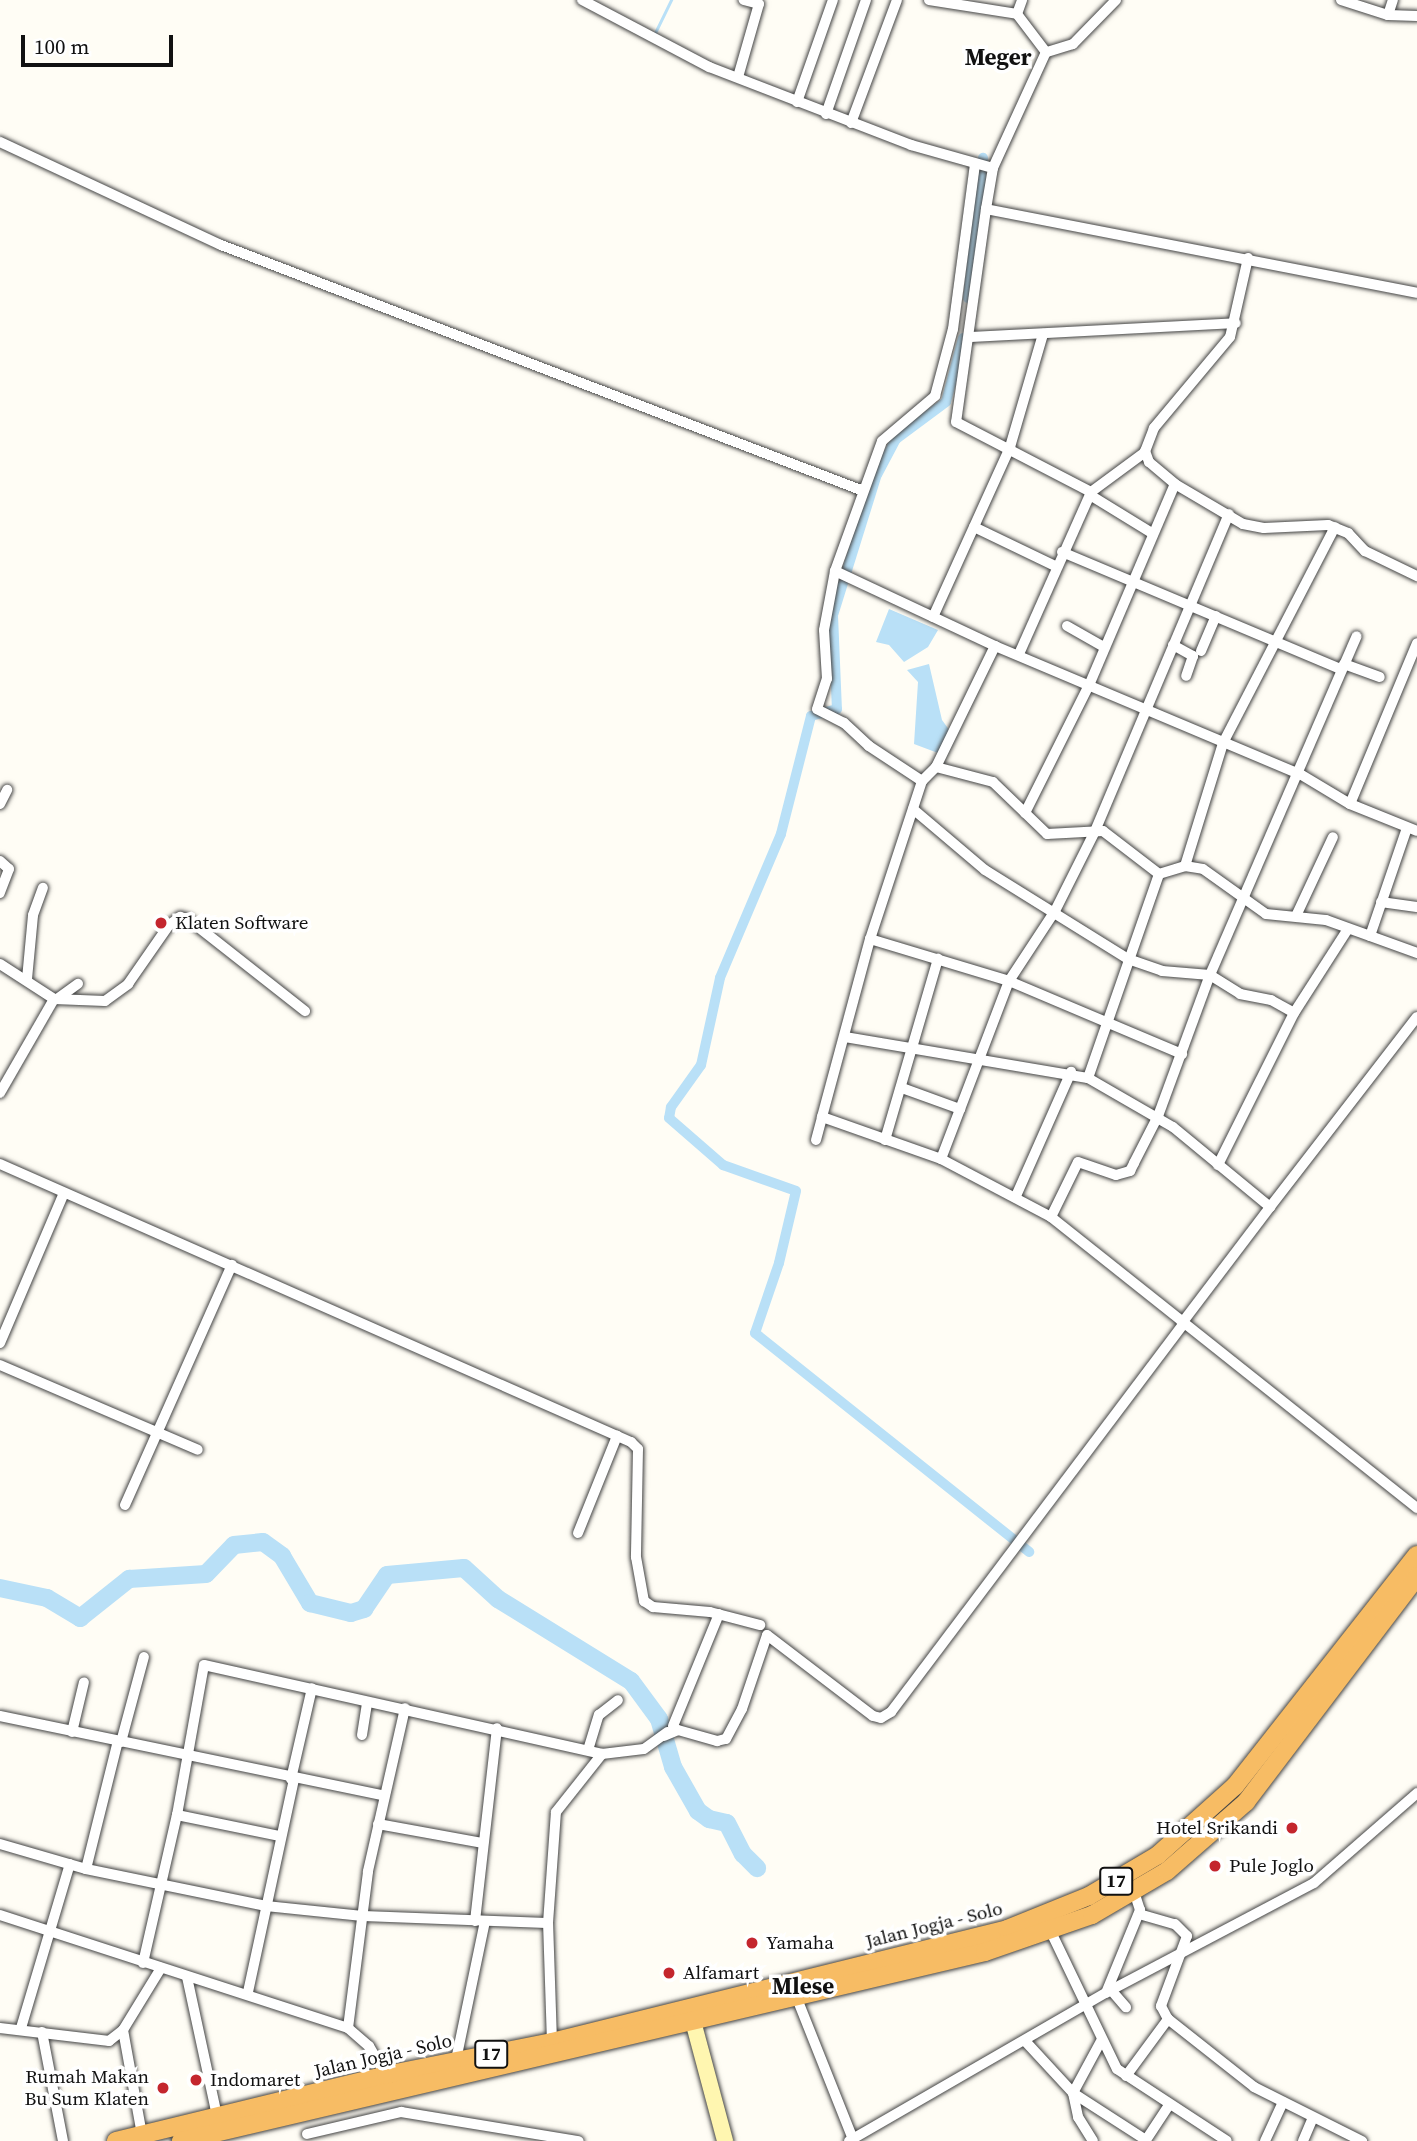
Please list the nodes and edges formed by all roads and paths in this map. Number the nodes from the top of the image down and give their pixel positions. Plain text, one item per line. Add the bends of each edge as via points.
1 (582, 0) edge
2 (744, 0) edge
3 (834, 0) edge
4 (866, 0) edge
5 (897, 0) edge
6 (929, 0) edge
7 (1022, 0) edge
8 (1116, 0) edge
9 (1341, 0) edge
10 (1393, 0) edge
11 (760, 2) edge
12 (1017, 14) junction
13 (1388, 15) junction
14 (1417, 16) edge
15 (1046, 52) junction
16 (738, 77) junction
17 (797, 103) junction
18 (826, 114) junction
19 (851, 123) junction
20 (0, 142) edge
21 (975, 164) junction
22 (993, 168) junction
23 (986, 209) junction
24 (1248, 258) junction
25 (1417, 293) edge
26 (1236, 323) junction
27 (1043, 334) junction
28 (971, 337) junction
29 (1009, 449) junction
30 (1145, 452) junction
31 (1175, 484) junction
32 (861, 490) junction
33 (1091, 494) junction
34 (1229, 515) junction
35 (974, 527) junction
36 (1335, 527) junction
37 (1152, 533) junction
38 (1062, 552) junction
39 (1055, 566) junction
40 (835, 571) junction
41 (1417, 576) edge
42 (1132, 582) junction
43 (1190, 604) junction
44 (1216, 616) junction
45 (933, 617) junction
46 (1067, 626) dead end
47 (1357, 636) dead end
48 (1276, 640) junction
49 (1417, 643) edge
50 (1173, 645) junction
51 (995, 646) junction
52 (1104, 647) junction
53 (1201, 651) dead end
54 (1019, 654) junction
55 (1342, 667) junction
56 (1186, 676) dead end
57 (1380, 677) dead end
58 (1090, 682) junction
59 (1148, 709) junction
60 (1223, 743) junction
61 (936, 767) junction
62 (1300, 774) junction
63 (922, 781) junction
64 (7, 790) dead end
65 (0, 804) edge
66 (1350, 804) junction
67 (913, 809) junction
68 (1025, 813) junction
69 (1412, 829) edge
70 (1095, 831) junction
71 (1333, 837) dead end
72 (0, 862) edge
73 (1185, 866) junction
74 (1159, 874) junction
75 (43, 888) dead end
76 (0, 893) edge
77 (1245, 898) junction
78 (1381, 902) junction
79 (1417, 907) edge
80 (1055, 911) junction
81 (1296, 916) junction
82 (1348, 929) junction
83 (1370, 936) junction
84 (870, 939) junction
85 (1417, 952) edge
86 (939, 959) junction
87 (1128, 959) junction
88 (0, 964) edge
89 (1210, 975) junction
90 (27, 979) junction
91 (1009, 981) junction
92 (78, 984) dead end
93 (55, 999) junction
94 (305, 1011) dead end
95 (1294, 1013) junction
96 (1417, 1017) edge
97 (1107, 1024) junction
98 (845, 1037) junction
99 (914, 1048) junction
100 (1182, 1054) junction
101 (981, 1057) junction
102 (1071, 1072) junction
103 (1088, 1078) junction
104 (902, 1088) junction
105 (0, 1093) edge
106 (960, 1109) junction
107 (822, 1116) junction
108 (1158, 1116) junction
109 (816, 1140) dead end
110 (885, 1140) junction
111 (941, 1159) junction
112 (0, 1164) edge
113 (1218, 1165) junction
114 (64, 1193) junction
115 (1016, 1196) junction
116 (1270, 1207) junction
117 (1051, 1217) junction
118 (232, 1265) junction
119 (1183, 1323) junction
120 (0, 1343) edge
121 (0, 1365) edge
122 (156, 1433) junction
123 (617, 1436) junction
124 (198, 1451) dead end
125 (125, 1505) dead end
126 (1417, 1508) edge
127 (579, 1533) dead end
128 (1417, 1555) edge
129 (1417, 1577) edge
130 (719, 1614) junction
131 (760, 1625) dead end
132 (144, 1657) dead end
133 (83, 1682) dead end
134 (312, 1689) junction
135 (618, 1700) dead end
136 (367, 1703) junction
137 (405, 1708) junction
138 (0, 1717) edge
139 (497, 1728) junction
140 (72, 1732) junction
141 (667, 1732) junction
142 (362, 1735) dead end
143 (120, 1741) junction
144 (588, 1750) junction
145 (602, 1754) junction
146 (187, 1756) junction
147 (293, 1779) junction
148 (1417, 1793) edge
149 (382, 1795) junction
150 (177, 1815) junction
151 (378, 1824) junction
152 (279, 1836) junction
153 (483, 1843) junction
154 (0, 1844) edge
155 (70, 1864) junction
156 (86, 1869) junction
157 (162, 1884) junction
158 (1134, 1891) junction
159 (266, 1906) junction
160 (1139, 1914) junction
161 (0, 1915) edge
162 (362, 1916) junction
163 (480, 1921) junction
164 (548, 1923) junction
165 (50, 1931) junction
166 (1051, 1932) junction
167 (1182, 1953) junction
168 (143, 1963) junction
169 (161, 1968) junction
170 (187, 1977) junction
171 (248, 1992) junction
172 (1108, 1992) junction
173 (796, 1996) junction
174 (1084, 2007) junction
175 (1126, 2007) dead end
176 (691, 2015) junction
177 (1168, 2019) junction
178 (0, 2028) edge
179 (22, 2028) junction
180 (348, 2028) junction
181 (123, 2029) junction
182 (42, 2032) junction
183 (1101, 2041) junction
184 (552, 2042) junction
185 (1024, 2044) junction
186 (456, 2060) junction
187 (386, 2075) junction
188 (1126, 2076) junction
189 (1073, 2093) junction
190 (1283, 2102) junction
191 (1169, 2105) junction
192 (294, 2106) junction
193 (1313, 2118) junction
194 (222, 2129) edge
195 (307, 2134) dead end
196 (142, 2135) junction
197 (1342, 2137) edge
198 (851, 2140) edge
199 (1145, 2140) edge
200 (1222, 2140) edge
201 (63, 2141) edge
202 (116, 2141) edge
203 (181, 2141) edge
204 (579, 2141) edge
205 (725, 2141) edge
206 (1093, 2141) edge
207 (1265, 2141) edge
208 (1303, 2141) edge
209 (1360, 2141) edge

1 - 16 street
2 - 11 street
3 - 17 street
4 - 18 street
5 - 19 street
6 - 12 street
7 - 12 street
8 - 15 street via 1073,44
9 - 13 street
10 - 13 street
11 - 16 street
12 - 15 street
13 - 14 street
15 - 22 street
16 - 17 street
17 - 18 street
18 - 19 street
19 - 21 street
20 - 32 street via 234,250
21 - 22 street
21 - 32 street via 953,329 935,396 885,437
22 - 23 street
23 - 24 street
23 - 28 street
24 - 25 street
24 - 26 street
26 - 27 street
26 - 30 street via 1226,344 1180,392 1154,428
27 - 28 street
27 - 29 street
28 - 29 street via 956,421
29 - 33 street
29 - 35 street
30 - 31 street via 1153,467
30 - 33 street
31 - 34 street
31 - 37 street
32 - 40 street
33 - 37 street
33 - 38 street
34 - 36 street via 1255,528
34 - 43 street
35 - 39 street
35 - 45 street
36 - 41 street via 1354,537 1365,551
36 - 48 street
37 - 42 street
38 - 39 street
38 - 42 street
39 - 54 street
40 - 45 street
40 - 63 street via 824,630 827,679 817,709 844,723
42 - 43 street
42 - 52 street
43 - 44 street
43 - 50 street
44 - 48 street
44 - 53 street
45 - 51 street
46 - 52 street
47 - 55 street
48 - 55 street
48 - 60 street
49 - 66 street
50 - 56 street via 1193,656
50 - 59 street
51 - 54 street
51 - 61 street
52 - 58 street
54 - 58 street
55 - 57 street
55 - 62 street
58 - 59 street
58 - 68 street
59 - 60 street
59 - 70 street
60 - 62 street
60 - 73 street
61 - 63 street
61 - 68 street via 993,782
62 - 66 street
62 - 77 street
63 - 67 street
64 - 65 street
66 - 69 street
67 - 80 street via 985,870
67 - 84 street
68 - 70 street via 1047,834
69 - 78 street
70 - 74 street via 1109,835
70 - 80 street
71 - 81 street
72 - 76 street via 9,869
73 - 74 street
73 - 77 street via 1203,869
74 - 87 street
75 - 90 street via 31,925
77 - 81 street via 1266,914
77 - 89 street
78 - 79 street
78 - 83 street
80 - 87 street
80 - 91 street
81 - 82 street via 1326,919
82 - 83 street
82 - 95 street
83 - 85 street
84 - 86 street
84 - 98 street
86 - 91 street
86 - 99 street
87 - 89 street via 1162,971
87 - 97 street
88 - 90 street
89 - 95 street via 1240,994 1271,1000
89 - 100 street
90 - 93 street
91 - 97 street
91 - 101 street
92 - 93 street
93 - 94 street via 97,1002 113,997 180,917
93 - 105 street
95 - 113 street
96 - 116 street
97 - 100 street
97 - 103 street
98 - 99 street
98 - 107 street
99 - 101 street
99 - 104 street
100 - 108 street
101 - 102 street
101 - 106 street
102 - 103 street
102 - 115 street
103 - 108 street
104 - 106 street
104 - 110 street
106 - 111 street
107 - 109 street
107 - 110 street
108 - 113 street
108 - 117 street via 1130,1171 1116,1175 1078,1162
110 - 111 street
111 - 115 street
112 - 114 street
113 - 116 street
114 - 118 street
114 - 120 street
115 - 117 street
116 - 119 street
117 - 119 street
118 - 122 street
118 - 123 street
119 - 126 street
119 - 141 street via 891,1712 881,1718 873,1716 767,1635 742,1709 726,1739
121 - 122 street
122 - 124 street
122 - 125 street
123 - 127 street
123 - 130 street via 638,1449 636,1557 644,1601 653,1607
128 - 176 highway, Jalan Jogja - Solo / 17 via 1235,1786 1197,1823 1139,1867 1089,1896 1007,1929
129 - 158 highway, 17 via 1246,1802 1167,1871
130 - 131 street
130 - 141 street
132 - 143 street
133 - 140 street
134 - 136 street
134 - 146 street via 204,1665
134 - 147 street
135 - 144 street via 599,1715
136 - 137 street
136 - 142 street
137 - 139 street
137 - 149 street
138 - 140 street
139 - 144 street
139 - 153 street
140 - 143 street
141 - 145 street via 644,1749
143 - 146 street
143 - 156 street
144 - 145 street
145 - 164 street via 556,1812
146 - 147 street
146 - 150 street
147 - 149 street
147 - 152 street
148 - 167 street via 1314,1884
149 - 151 street
150 - 152 street
150 - 157 street
151 - 153 street
151 - 162 street
152 - 159 street
153 - 163 street
154 - 155 street
155 - 156 street
155 - 165 street
156 - 157 street
157 - 159 street
157 - 168 street
158 - 160 street
158 - 166 highway, 17
159 - 162 street
159 - 171 street
160 - 167 street via 1163,1919 1183,1930 1187,1936
160 - 172 street
161 - 165 street
162 - 163 street
162 - 180 street
163 - 164 street
163 - 186 street
164 - 184 street
165 - 168 street
165 - 179 street
166 - 173 highway, 17
166 - 174 street
167 - 172 street
167 - 177 street via 1161,2007
168 - 169 street
169 - 170 street
169 - 181 street
170 - 171 street
170 - 194 street
171 - 180 street
172 - 174 street
172 - 175 street
173 - 176 highway, 17
173 - 198 street
174 - 183 street
174 - 185 street
176 - 184 highway, Jalan Jogja - Solo / 17
176 - 192 highway, 17
176 - 205 main road
177 - 188 street
177 - 190 street via 1247,2082
178 - 179 street
179 - 182 street
180 - 187 street via 369,2046
181 - 182 street via 109,2041
181 - 196 street
182 - 201 street
183 - 188 street
183 - 189 street
184 - 186 highway, Jalan Jogja - Solo / 17
185 - 189 street
185 - 198 street
186 - 187 highway, Jalan Jogja - Solo / 17
187 - 192 highway, Jalan Jogja - Solo / 17
188 - 191 street
189 - 199 street
189 - 206 street via 1078,2118
190 - 193 street
190 - 207 street
191 - 199 street
191 - 200 street
192 - 194 highway, Jalan Jogja - Solo / 17
193 - 197 street
193 - 208 street
194 - 196 highway, Jalan Jogja - Solo / 17
194 - 203 highway, Jalan Jogja - Solo / 17
195 - 204 street via 401,2112
196 - 202 highway, Jalan Jogja - Solo / 17
197 - 209 street

